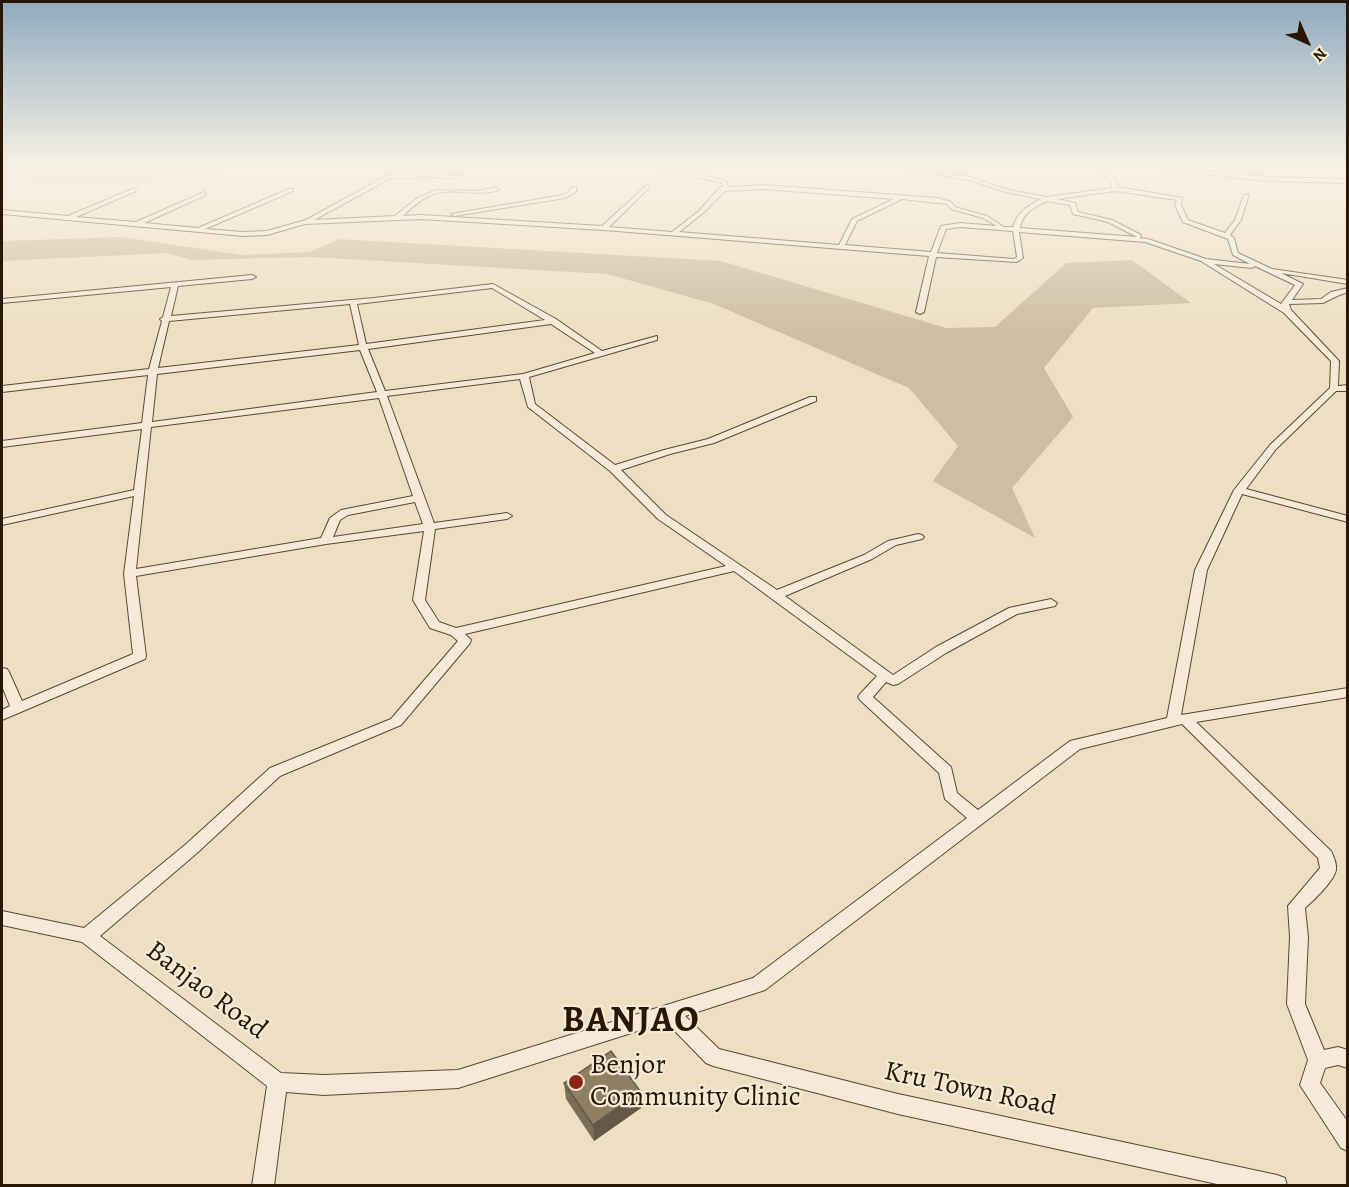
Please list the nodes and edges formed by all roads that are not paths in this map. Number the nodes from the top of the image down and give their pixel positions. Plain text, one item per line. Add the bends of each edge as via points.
1 (118, 222) edge
2 (140, 222) edge
3 (213, 222) edge
4 (304, 222) edge
5 (515, 222) edge
6 (610, 222) edge
7 (688, 222) edge
8 (853, 222) edge
9 (997, 222) edge
10 (1016, 222) edge
11 (1113, 222) edge
12 (1189, 222) edge
13 (1236, 222) edge
14 (136, 224) junction
15 (604, 228) junction
16 (1012, 229) junction
17 (195, 230) junction
18 (673, 234) junction
19 (1226, 236) junction
20 (1146, 240) junction
21 (841, 247) junction
22 (933, 255) junction
23 (1203, 260) junction
24 (1259, 267) junction
25 (252, 277) dead end
26 (1347, 282) edge
27 (175, 284) junction
28 (1347, 290) edge
29 (2, 301) edge
30 (353, 302) junction
31 (1287, 306) junction
32 (920, 312) dead end
33 (164, 319) junction
34 (553, 321) junction
35 (654, 338) dead end
36 (363, 347) junction
37 (602, 354) junction
38 (153, 370) junction
39 (524, 376) junction
40 (1347, 388) edge
41 (2, 389) edge
42 (1334, 390) junction
43 (382, 394) junction
44 (813, 399) dead end
45 (146, 427) junction
46 (2, 444) edge
47 (614, 470) junction
48 (1239, 490) junction
49 (138, 492) junction
50 (420, 498) junction
51 (507, 516) dead end
52 (1347, 519) edge
53 (2, 522) edge
54 (430, 528) junction
55 (918, 537) dead end
56 (326, 541) junction
57 (734, 568) junction
58 (130, 574) junction
59 (776, 595) junction
60 (1051, 603) dead end
61 (454, 632) junction
62 (2, 672) edge
63 (885, 675) junction
64 (1347, 692) edge
65 (18, 708) junction
66 (2, 715) edge
67 (1179, 720) junction
68 (978, 819) junction
69 (2, 918) edge
70 (87, 936) junction
71 (669, 1012) junction
72 (1347, 1059) edge
73 (1318, 1060) junction
74 (277, 1082) junction
75 (1347, 1141) edge
76 (263, 1185) edge
77 (1277, 1185) edge

1 - 14 street
2 - 14 street
3 - 17 street
4 - 17 street via 267,233
5 - 15 street
6 - 15 street
7 - 18 street
8 - 21 street
9 - 16 street
10 - 16 street
11 - 20 street
12 - 19 street
13 - 19 street
14 - 17 street
15 - 18 street
16 - 20 street
16 - 22 street via 943,227
16 - 22 street via 1020,258 1015,261
18 - 21 street
19 - 24 street via 1231,237 1235,254
20 - 23 street
21 - 22 street
22 - 32 street
23 - 24 street
23 - 31 street
24 - 26 street
24 - 31 street via 1299,284
25 - 27 street
27 - 29 street
27 - 33 street
28 - 31 street via 1323,301
30 - 33 street
30 - 34 street via 493,286
30 - 36 street
31 - 42 street via 1335,361
33 - 38 street
34 - 36 street
34 - 37 street
35 - 37 street
36 - 38 street
36 - 43 street
37 - 39 street
38 - 41 street
38 - 45 street
39 - 43 street
39 - 47 street via 531,405
40 - 42 street
42 - 48 street via 1273,447
43 - 45 street
43 - 50 street
44 - 47 street via 711,441
45 - 46 street
45 - 49 street
47 - 57 street via 662,517
48 - 52 street
48 - 67 street via 1201,570
49 - 53 street
49 - 58 street
50 - 54 street
50 - 56 street via 345,512 335,519
51 - 54 street
54 - 56 street
54 - 61 street via 419,600 434,625
55 - 59 street via 892,543 868,558
56 - 58 street
57 - 59 street
57 - 61 street
58 - 65 street via 140,656
59 - 63 street
60 - 63 street via 1013,611 893,681
61 - 70 street via 465,640 396,722 275,772
62 - 65 street
63 - 68 street via 865,697 946,771 951,795
64 - 67 street
65 - 66 street
67 - 68 street via 1075,745
67 - 73 street via 1325,855 1328,869 1296,906 1296,1004
68 - 71 street via 759,984
69 - 70 street, Banjao Road
70 - 74 street, Banjao Road
71 - 74 street via 458,1079 324,1085
71 - 77 street, Kru Town Road via 713,1057 898,1104
72 - 73 street via 1338,1056
73 - 75 street via 1310,1085
74 - 76 street

